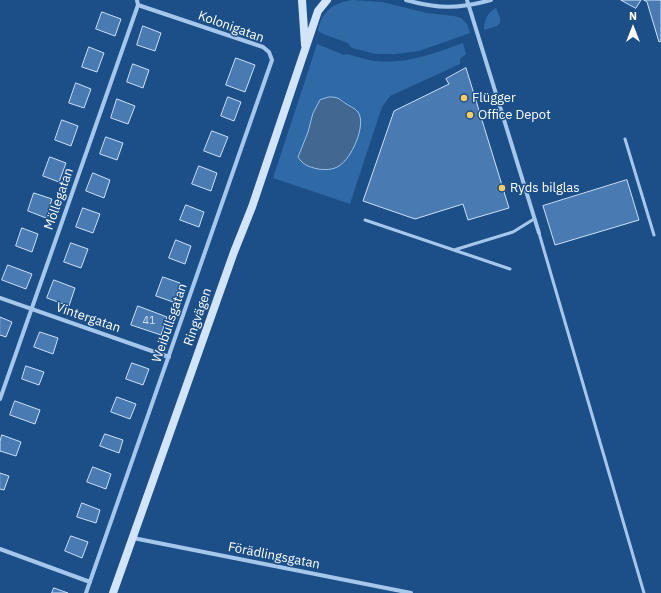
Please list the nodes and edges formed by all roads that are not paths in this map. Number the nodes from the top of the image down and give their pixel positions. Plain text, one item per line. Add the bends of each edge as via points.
1 (137, 0) edge
2 (302, 0) edge
3 (327, 0) edge
4 (406, 0) edge
5 (467, 0) edge
6 (491, 0) edge
7 (138, 5) junction
8 (469, 6) junction
9 (306, 48) junction
10 (272, 60) joint
11 (625, 139) dead end
12 (534, 219) junction
13 (365, 220) dead end
14 (538, 234) joint
15 (654, 235) dead end
16 (454, 250) junction
17 (510, 269) dead end
18 (0, 298) edge
19 (31, 309) junction
20 (169, 357) junction
21 (0, 399) edge
22 (133, 538) junction
23 (0, 549) edge
24 (90, 582) junction
25 (86, 593) edge
26 (113, 593) edge
27 (411, 593) edge
28 (644, 593) edge

1 - 7 street
2 - 9 main road, Ringvägen
3 - 9 main road, Ringvägen via 318,11
4 - 8 street via 423,5
5 - 8 street
6 - 8 street
7 - 10 street, Kolonigatan via 263,47 269,52
7 - 19 street, Möllegatan
8 - 12 street
9 - 22 main road, Ringvägen
10 - 20 street, Weibullsgatan
11 - 15 lane
12 - 14 street
12 - 16 lane via 513,232
13 - 16 lane
14 - 28 lane
16 - 17 lane
18 - 19 street, Vintergatan
19 - 20 street, Vintergatan
19 - 21 street, Möllegatan
20 - 24 street, Weibullsgatan
22 - 26 main road, Ringvägen
22 - 27 street, Förädlingsgatan
23 - 24 street
24 - 25 street, Weibullsgatan

